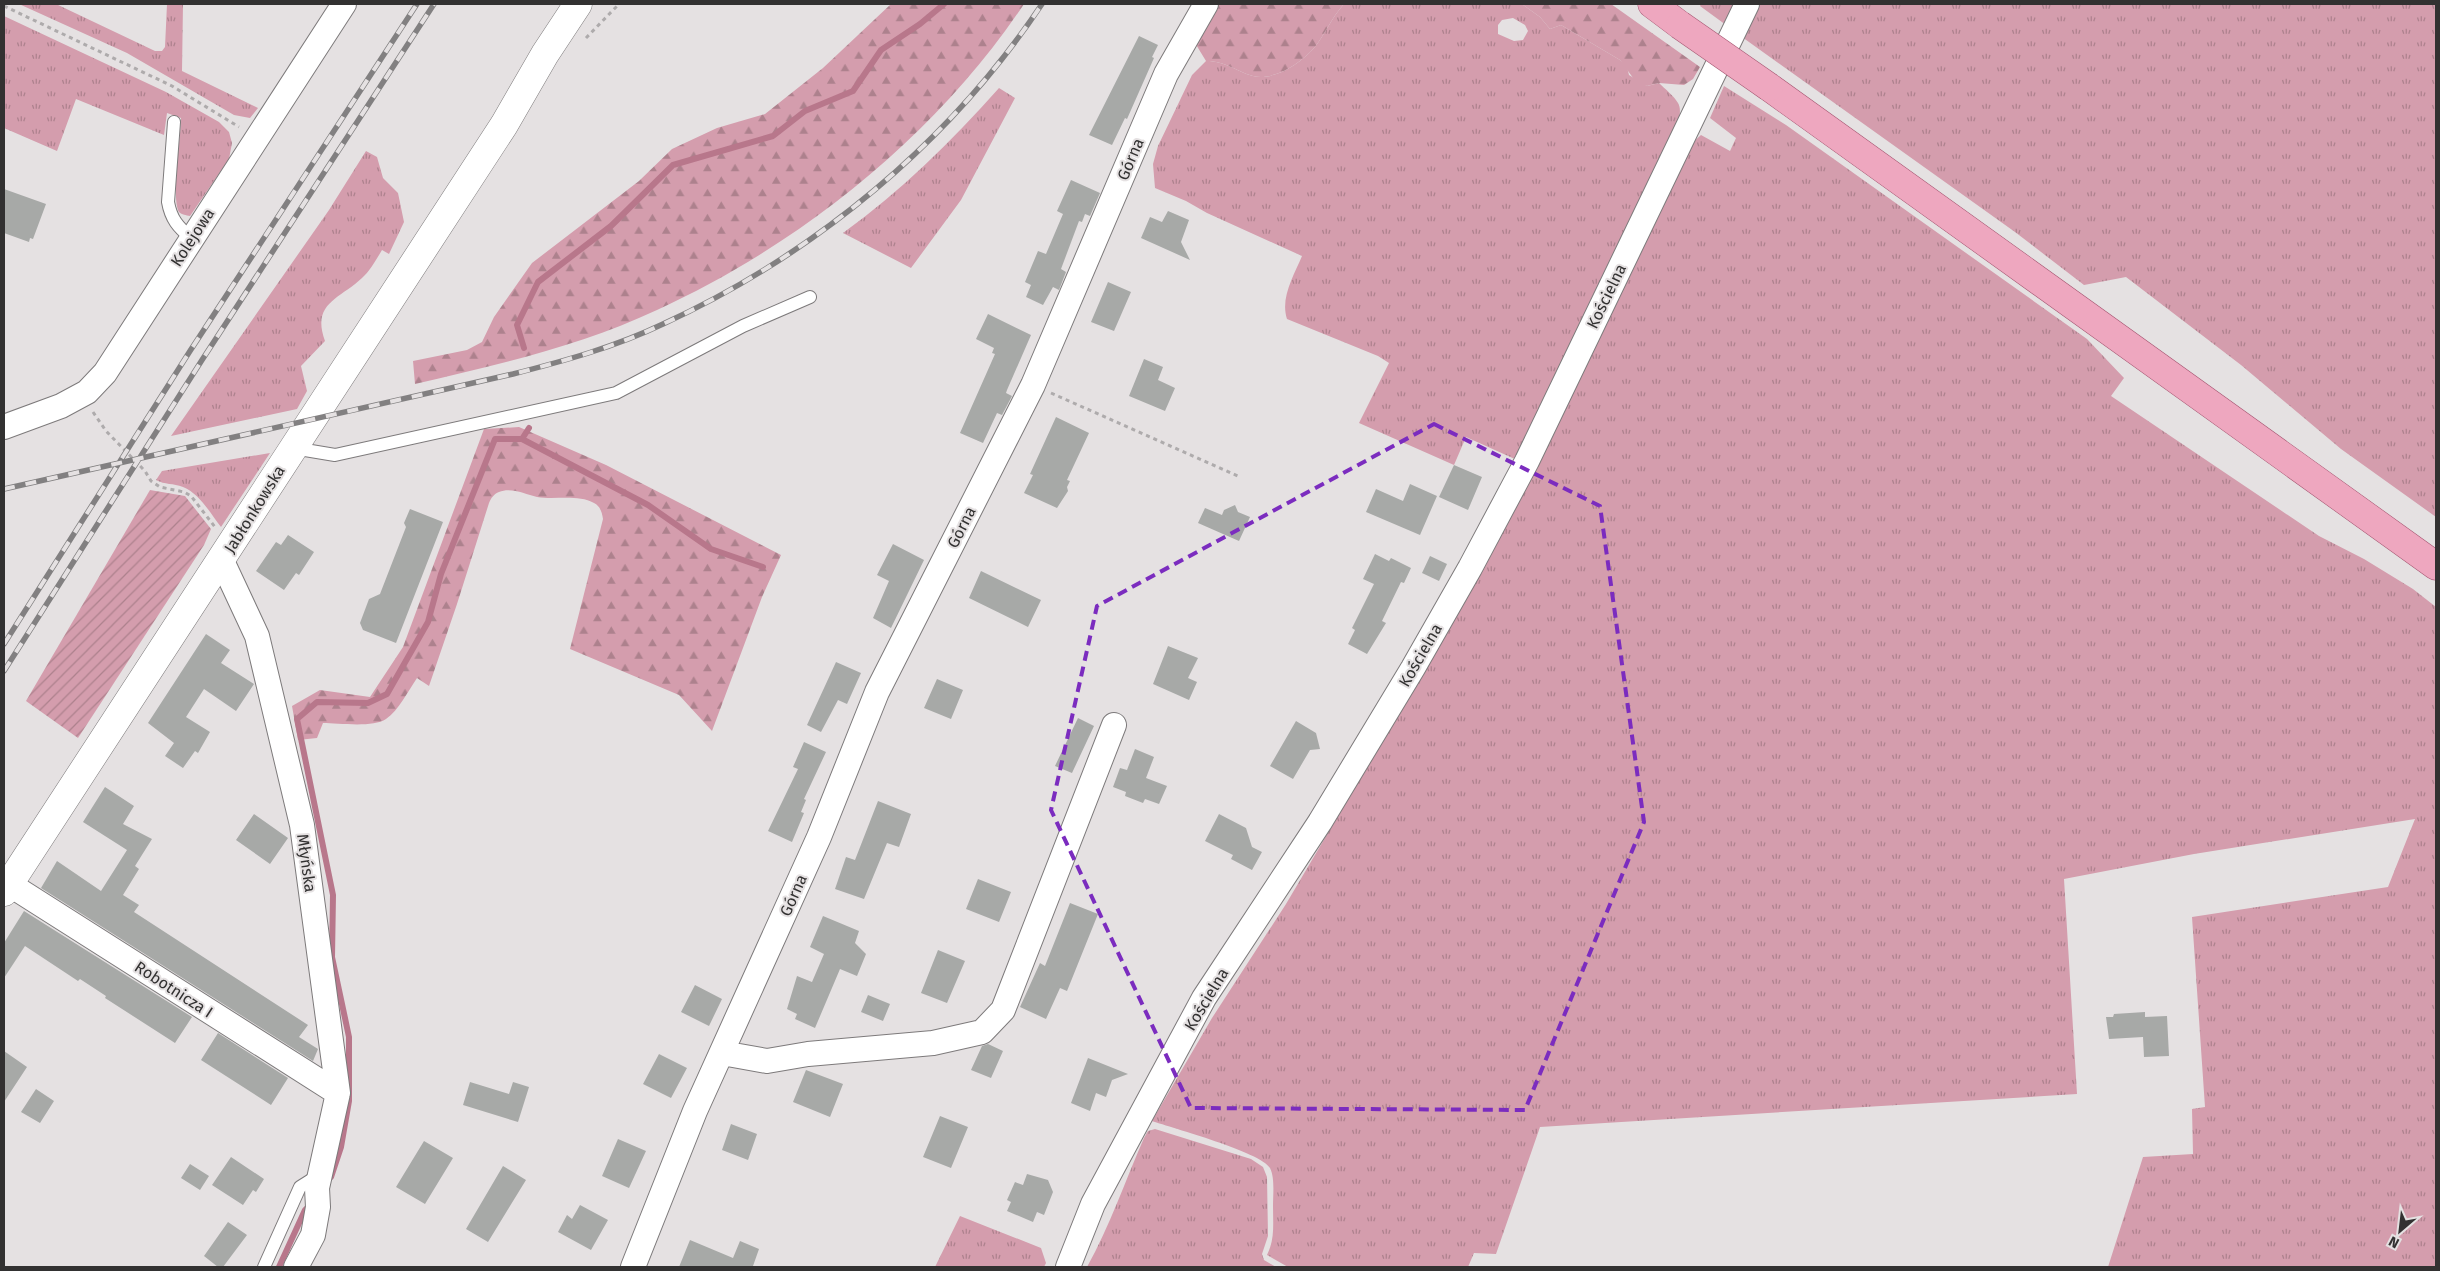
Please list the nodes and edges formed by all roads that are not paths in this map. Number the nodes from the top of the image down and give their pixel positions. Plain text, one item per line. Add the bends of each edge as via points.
1 (344, 4) edge
2 (578, 4) edge
3 (596, 4) edge
4 (1206, 4) edge
5 (1652, 4) edge
6 (1742, 14) edge
7 (174, 122) dead end
8 (504, 125) junction
9 (191, 238) junction
10 (810, 297) dead end
11 (4, 427) edge
12 (293, 448) junction
13 (226, 555) junction
14 (2436, 566) edge
15 (1114, 725) dead end
16 (7, 888) edge
17 (722, 1053) junction
18 (338, 1093) junction
19 (319, 1190) junction
20 (264, 1267) edge
21 (296, 1267) edge
22 (633, 1267) edge
23 (1068, 1267) edge

1 - 9 street, Kolejowa
2 - 8 main road
3 - 8 main road
4 - 17 street, Górna via 1166,74 1033,385 877,692 818,837
5 - 14 main road, bridge
6 - 23 street, Kościelna via 1527,461 1470,568 1320,822 1204,998 1093,1204
7 - 9 lane via 168,202 170,214
8 - 12 main road, Jabłonkowska
9 - 11 street, Kolejowa via 104,373 87,392 36,417
10 - 12 lane via 743,326 616,393 335,454
12 - 13 main road, Jabłonkowska
13 - 16 main road, Jabłonkowska
13 - 18 street, Młyńska via 257,636 302,825
15 - 17 street via 1003,1010 982,1032 933,1043 808,1054 767,1061
16 - 18 street, Robotnicza I
17 - 22 street, Górna via 694,1111
18 - 19 street, Młyńska
19 - 20 lane via 300,1187
19 - 21 street, Młyńska via 313,1235

